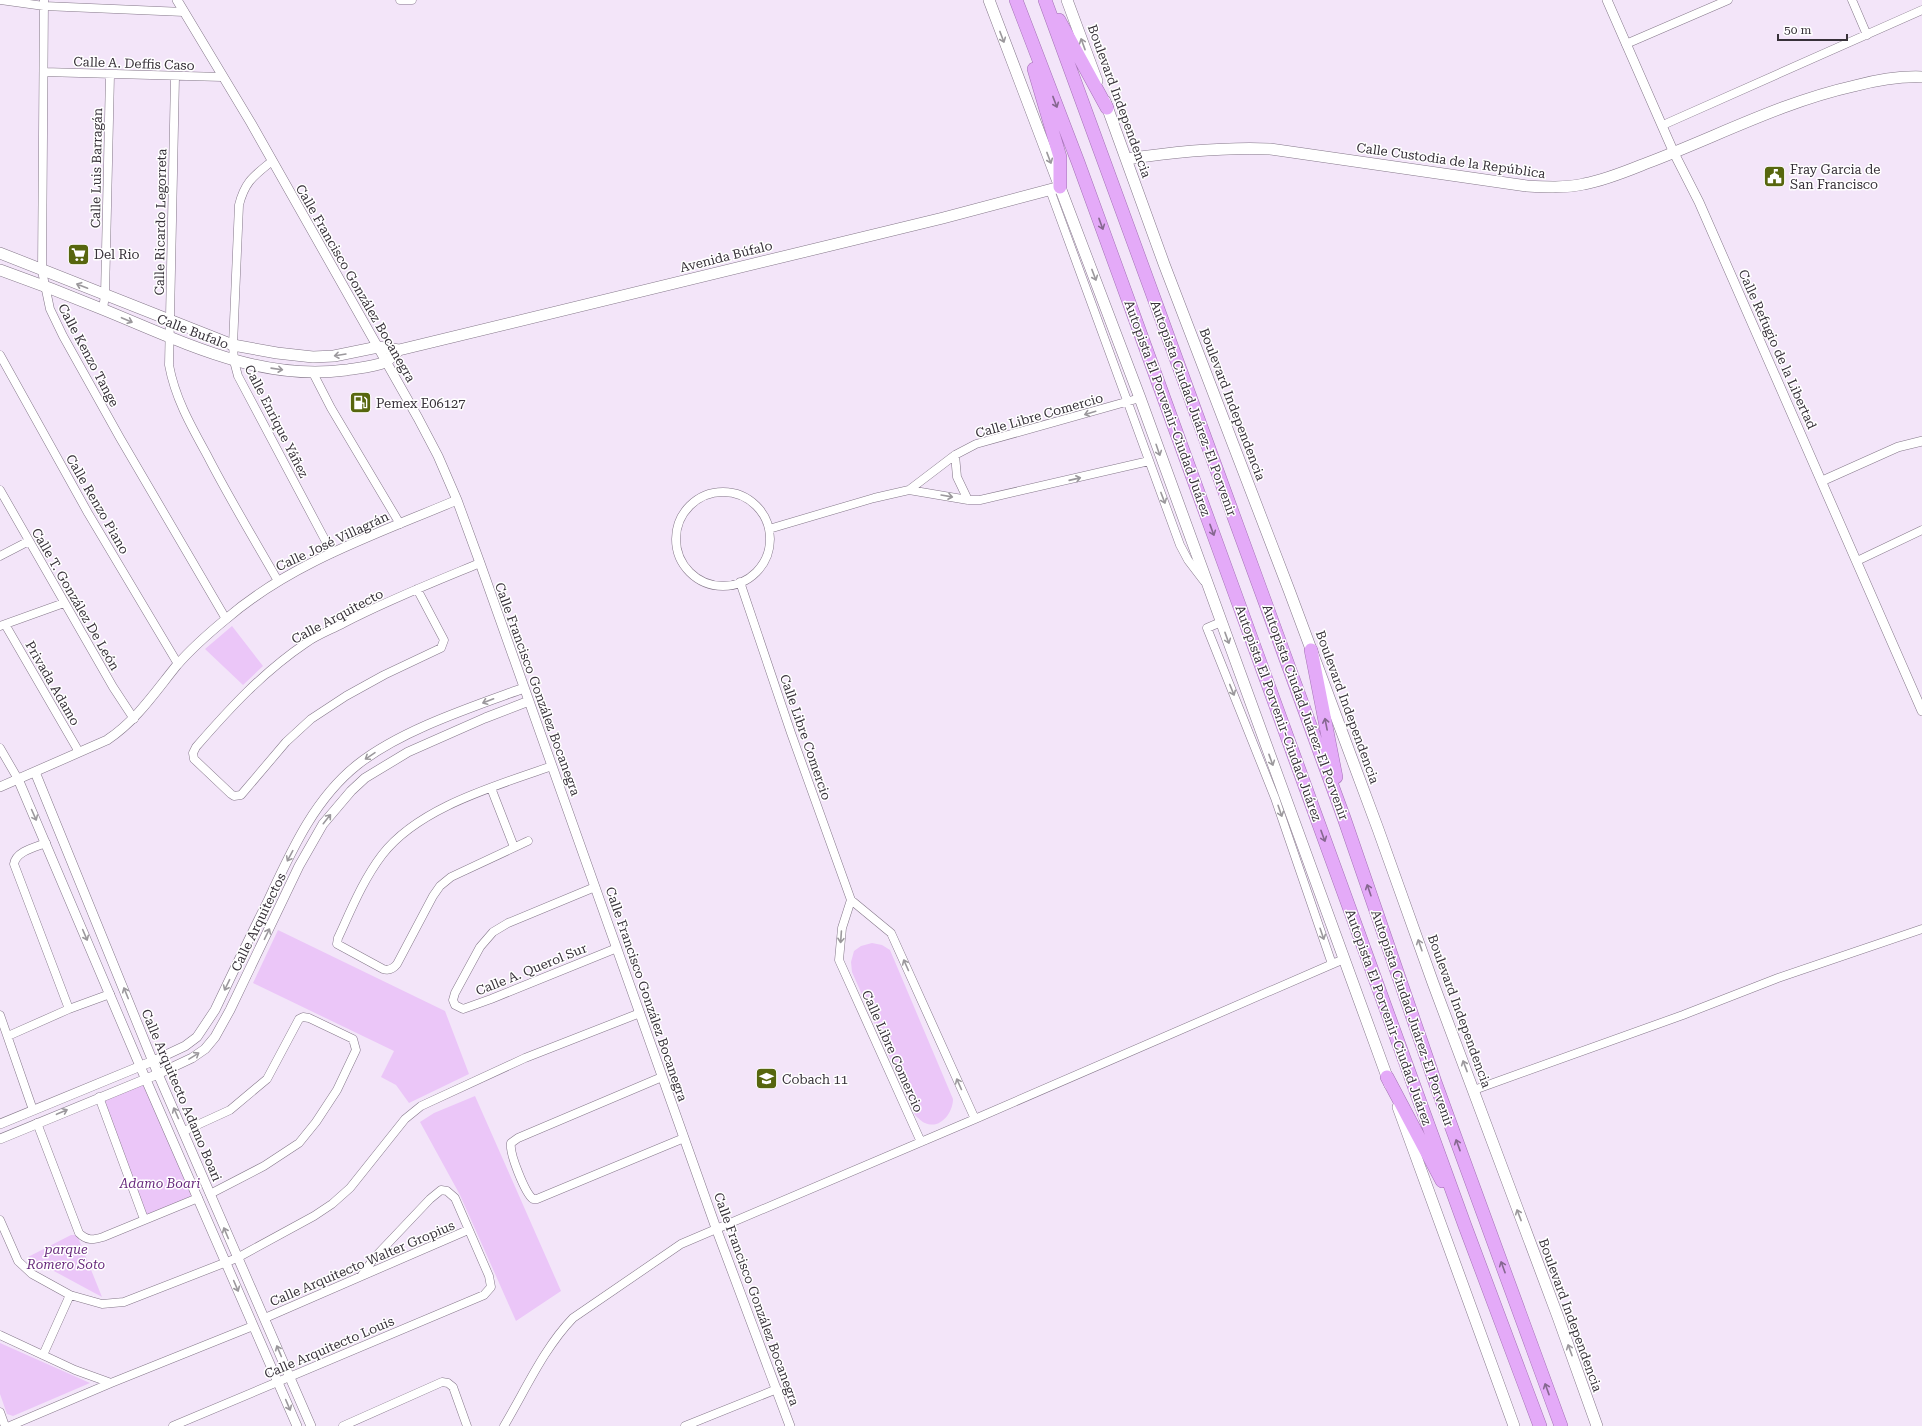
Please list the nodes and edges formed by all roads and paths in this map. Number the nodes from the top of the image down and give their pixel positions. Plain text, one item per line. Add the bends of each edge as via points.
1 (0, 0) edge
2 (177, 0) edge
3 (400, 0) edge
4 (412, 0) edge
5 (989, 0) edge
6 (1016, 0) edge
7 (1045, 0) edge
8 (1048, 0) edge
9 (1067, 0) edge
10 (1606, 0) edge
11 (1728, 0) edge
12 (1852, 0) edge
13 (44, 3) edge
14 (1922, 10) edge
15 (184, 12) junction
16 (1021, 14) junction
17 (1867, 34) junction
18 (1626, 44) junction
19 (44, 72) junction
20 (110, 75) junction
21 (175, 77) junction
22 (222, 77) junction
23 (1922, 77) edge
24 (1107, 108) junction
25 (1663, 125) junction
26 (1674, 153) junction
27 (1127, 159) junction
28 (272, 160) junction
29 (1055, 188) junction
30 (1077, 230) junction
31 (1066, 234) junction
32 (0, 253) edge
33 (0, 270) edge
34 (42, 270) junction
35 (45, 286) junction
36 (105, 295) junction
37 (103, 309) junction
38 (169, 320) junction
39 (170, 338) junction
40 (233, 345) junction
41 (378, 347) junction
42 (399, 350) junction
43 (0, 355) edge
44 (234, 361) junction
45 (385, 362) junction
46 (313, 373) junction
47 (1140, 398) junction
48 (1127, 402) junction
49 (1152, 433) junction
50 (1140, 438) junction
51 (1922, 441) edge
52 (955, 455) junction
53 (1148, 462) junction
54 (1822, 481) junction
55 (0, 490) edge
56 (909, 490) junction
57 (456, 500) junction
58 (968, 500) junction
59 (400, 524) junction
60 (769, 530) junction
61 (1922, 530) edge
62 (29, 542) junction
63 (332, 552) junction
64 (0, 556) edge
65 (1857, 561) junction
66 (480, 563) junction
67 (278, 581) junction
68 (740, 582) junction
69 (1208, 587) junction
70 (417, 589) junction
71 (64, 603) junction
72 (226, 619) junction
73 (1221, 622) junction
74 (3, 626) edge
75 (1311, 650) junction
76 (178, 664) junction
77 (524, 688) junction
78 (529, 701) junction
79 (1922, 711) edge
80 (134, 719) junction
81 (0, 748) edge
82 (79, 752) junction
83 (356, 765) junction
84 (552, 766) junction
85 (35, 772) junction
86 (364, 778) junction
87 (18, 779) junction
88 (0, 787) edge
89 (491, 788) junction
90 (1344, 818) junction
91 (1290, 825) junction
92 (528, 841) dead end
93 (46, 843) junction
94 (514, 847) junction
95 (595, 887) junction
96 (851, 900) junction
97 (1922, 929) edge
98 (617, 948) junction
99 (244, 951) junction
100 (256, 957) junction
101 (1344, 959) junction
102 (1332, 964) junction
103 (110, 994) junction
104 (69, 1009) junction
105 (640, 1013) junction
106 (0, 1015) edge
107 (8, 1036) junction
108 (153, 1061) junction
109 (140, 1066) junction
110 (158, 1074) junction
111 (662, 1077) junction
112 (1387, 1077) junction
113 (146, 1078) junction
114 (1474, 1090) junction
115 (99, 1097) junction
116 (33, 1110) junction
117 (976, 1119) junction
118 (37, 1123) junction
119 (0, 1124) edge
120 (184, 1131) junction
121 (684, 1138) junction
122 (0, 1139) edge
123 (921, 1142) junction
124 (210, 1194) junction
125 (198, 1198) junction
126 (144, 1219) junction
127 (0, 1220) edge
128 (1465, 1226) junction
129 (716, 1228) junction
130 (468, 1230) junction
131 (237, 1258) junction
132 (226, 1262) junction
133 (362, 1275) junction
134 (70, 1294) junction
135 (265, 1318) junction
136 (253, 1326) junction
137 (0, 1335) edge
138 (43, 1355) junction
139 (290, 1377) junction
140 (278, 1382) junction
141 (111, 1383) junction
142 (777, 1389) junction
143 (0, 1412) edge
144 (5, 1426) edge
145 (10, 1426) edge
146 (173, 1426) edge
147 (297, 1426) edge
148 (310, 1426) edge
149 (343, 1426) edge
150 (467, 1426) edge
151 (504, 1426) edge
152 (685, 1426) edge
153 (790, 1426) edge
154 (1514, 1426) edge
155 (1540, 1426) edge
156 (1561, 1426) edge
157 (1597, 1426) edge

1 - 13 street
2 - 15 street, Calle Francisco González Bocanegra
3 - 4 street
5 -> 29 main road
6 - 16 highway, Autopista El Porvenir-Ciudad Juárez
7 - 90 highway, Autopista Ciudad Juárez-El Porvenir
8 - 24 highway
24 -> 9 main road, Boulevard Independencia
10 - 18 street, Calle Refugio de la Libertad
11 - 18 street
12 - 17 street
13 - 15 street
13 - 19 street, Calle Kenzo Tange
14 - 17 street
15 - 22 street, Calle Francisco González Bocanegra
16 - 29 highway via 1032,62 1060,157
16 -> 128 highway, Autopista El Porvenir-Ciudad Juárez via 1078,162
17 - 25 street
18 - 25 street, Calle Refugio de la Libertad
19 - 20 street, Calle A. Deffis Caso
19 - 34 street, Calle Kenzo Tange
20 - 21 street, Calle A. Deffis Caso
20 - 36 street, Calle Luis Barragán
21 - 22 street, Calle A. Deffis Caso
21 - 38 street, Calle Ricardo Legorreta
22 - 28 street, Calle Francisco González Bocanegra
23 - 26 main road, Calle Custodia de la República via 1885,78 1828,92 1768,113
24 - 27 main road, Boulevard Independencia
25 - 26 street, Calle Refugio de la Libertad
26 - 27 main road, Calle Custodia de la República via 1601,181 1547,187 1270,149 1194,151
26 - 54 street, Calle Refugio de la Libertad via 1699,202
27 - 75 main road, Boulevard Independencia via 1164,264
28 - 40 street, Calle Enrique Yáñez via 243,190 239,205
28 - 41 street, Calle Francisco González Bocanegra
29 - 30 main road
29 - 31 street
29 - 42 main road, Avenida Búfalo via 943,218
30 - 31 street
30 -> 47 main road
31 - 48 street
32 - 34 main road, Calle Bufalo
33 - 35 main road, Calle Bufalo
34 - 35 street, Calle Kenzo Tange
36 -> 34 main road, Calle Bufalo
35 - 37 main road, Calle Bufalo
35 - 72 street, Calle Kenzo Tange via 50,309 63,336
36 - 37 street, Calle Luis Barragán
36 - 38 main road, Calle Bufalo
37 -> 39 main road, Calle Bufalo
38 - 39 street, Calle Ricardo Legorreta
38 - 40 main road, Calle Bufalo
39 - 44 main road, Calle Bufalo
39 - 67 street, Calle Ricardo Legorreta via 169,365 178,399 229,496
41 -> 40 main road, Calle Bufalo via 334,356 313,357 277,354
40 - 44 street, Calle Enrique Yáñez
41 - 42 main road, Avenida Búfalo
41 - 45 street, Calle Francisco González Bocanegra
42 - 45 main road, Avenida Búfalo
43 - 76 street, Calle Renzo Piano via 88,513
44 -> 46 main road, Calle Bufalo
44 - 63 street, Calle Enrique Yáñez via 238,376
45 - 46 main road, Calle Bufalo
45 - 57 street, Calle Francisco González Bocanegra via 438,456
46 - 59 street
47 - 48 street, Calle Libre Comercio
47 - 49 main road
48 - 50 street
48 -> 52 street, Calle Libre Comercio via 991,439
49 - 50 street
49 -> 69 main road
50 - 53 street
51 - 54 street via 1898,447
52 - 56 street, Calle Libre Comercio
52 - 58 street via 956,477
58 -> 53 street, Calle Libre Comercio via 1007,495
53 -> 69 street via 1180,545
54 - 65 street, Calle Refugio de la Libertad
55 - 62 street, Calle T. González De León
56 -> 58 street, Calle Libre Comercio
56 - 60 street, Calle Libre Comercio
57 - 59 street, Calle José Villagrán
57 - 66 street, Calle Francisco González Bocanegra
59 - 63 street, Calle José Villagrán
60 - 68 street via 769,545 764,560 754,573
60 - 68 street via 763,515 753,503 740,494 725,491 699,498 681,516 676,540 679,557 688,571 701,581 717,585 733,585
61 - 65 street
62 - 64 street
62 - 71 street, Calle T. González De León
63 - 67 street, Calle José Villagrán
65 - 79 street, Calle Refugio de la Libertad
66 - 70 street, Calle Arquitecto
66 - 77 street, Calle Francisco González Bocanegra
67 - 72 street, Calle José Villagrán
68 - 96 street, Calle Libre Comercio
69 - 73 main road
70 - 70 street, Calle Arquitecto via 444,640 441,648 352,692 311,719 286,742 245,792 237,796 231,794 196,761 193,753 228,710 267,672 307,642
71 - 74 street
71 - 80 street, Calle T. González De León via 112,687
72 - 76 street, Calle José Villagrán
73 -> 91 main road
73 -> 91 street via 1207,628
74 - 82 street, Privada Adamo
90 -> 75 highway
114 -> 75 main road, Boulevard Independencia
76 - 80 street, Calle José Villagrán
77 - 78 street, Calle Francisco González Bocanegra
77 -> 83 street, Calle Arquitectos via 405,736
78 - 84 street, Calle Francisco González Bocanegra
78 - 86 street, Calle Arquitectos via 426,744
80 - 82 street, Calle José Villagrán via 107,740
81 - 87 street
82 - 85 street, Calle José Villagrán
83 - 86 street
83 -> 99 street, Calle Arquitectos via 326,796 309,820
84 - 89 street
84 - 95 street, Calle Francisco González Bocanegra
85 - 87 street, Calle José Villagrán
108 -> 85 street, Calle Arquitecto Adamo Boari
100 -> 86 street, Calle Arquitectos via 299,866 323,824
87 - 88 street, Calle José Villagrán
87 -> 93 street, Calle Arquitecto Adamo Boari
89 - 94 street
89 - 94 street via 432,813 395,840 371,871 338,938 338,944 383,969 390,970 397,964 440,886 450,877
156 -> 90 highway, Autopista Ciudad Juárez-El Porvenir via 1435,1082
91 - 101 main road
91 -> 102 street
92 - 94 street
93 -> 103 street, Calle Arquitecto Adamo Boari
93 - 104 street via 23,852 17,856 14,864
95 - 98 street, Calle Francisco González Bocanegra
95 - 98 street, Calle A. Querol Sur via 508,923 493,932 480,947 455,993 455,1005 463,1009 491,1000
117 -> 96 street via 891,933
96 -> 123 street, Calle Libre Comercio via 842,928 839,960
97 - 114 street via 1778,978
98 - 105 street, Calle Francisco González Bocanegra
99 - 100 street
99 -> 108 street, Calle Arquitectos via 215,1010 196,1037 185,1046
110 -> 100 street, Calle Arquitectos via 205,1049 215,1037
101 - 102 street
101 - 112 main road
102 - 117 street
103 - 104 street
103 - 109 street, Calle Arquitecto Adamo Boari
104 - 107 street
105 - 111 street, Calle Francisco González Bocanegra
105 - 131 street via 525,1058 421,1106 405,1119 350,1188 332,1204
106 - 107 street
107 - 116 street
108 - 109 street, Calle Arquitectos
108 - 110 street, Calle Arquitecto Adamo Boari
109 - 113 street, Calle Arquitecto Adamo Boari
109 - 116 street, Calle Arquitectos
110 - 113 street, Calle Arquitectos
120 -> 110 street, Calle Arquitecto Adamo Boari
111 - 121 street, Calle Francisco González Bocanegra
111 - 121 street via 518,1138 511,1143 510,1151 528,1192 533,1198 538,1199
112 - 128 highway
112 - 154 main road
113 - 115 street, Calle Arquitectos
113 - 125 street, Calle Arquitecto Adamo Boari
157 -> 114 main road, Boulevard Independencia
118 -> 115 street, Calle Arquitectos
115 - 126 street
116 - 119 street, Calle Arquitectos
117 - 123 street
118 - 122 street, Calle Arquitectos
118 - 126 street via 78,1233 84,1238 94,1240
120 - 124 street, Calle Arquitecto Adamo Boari
120 - 124 street via 230,1110 267,1079 296,1022 303,1017 351,1037 356,1044 352,1060 332,1096 316,1122 298,1143 264,1166
121 - 129 street, Calle Francisco González Bocanegra
123 - 129 street
131 -> 124 street, Calle Arquitecto Adamo Boari
125 - 126 street
125 - 132 street, Calle Arquitecto Adamo Boari
127 - 134 street via 18,1261 32,1274
128 - 155 highway, Autopista El Porvenir-Ciudad Juárez
129 - 142 street, Calle Francisco González Bocanegra
129 - 151 street via 671,1250 574,1318 552,1343
130 - 133 street, Calle Arquitecto Walter Gropius
130 - 133 street via 455,1198 447,1191 441,1190 375,1257
130 - 139 street, Calle Arquitecto Louis via 489,1276 490,1288 484,1295
131 - 132 street
131 - 135 street, Calle Arquitecto Adamo Boari
132 - 134 street via 124,1302 102,1304
132 -> 136 street, Calle Arquitecto Adamo Boari
133 - 135 street, Calle Arquitecto Walter Gropius
134 - 138 street
139 -> 135 street, Calle Arquitecto Adamo Boari
136 - 140 street, Calle Arquitecto Adamo Boari
136 - 141 street
137 - 138 street
138 - 141 street
139 - 140 street, Calle Arquitecto Louis
139 - 148 street, Calle Arquitecto Adamo Boari
140 - 146 street, Calle Arquitecto Louis
140 -> 147 street, Calle Arquitecto Adamo Boari
141 - 145 street
142 - 152 street
142 - 153 street, Calle Francisco González Bocanegra
143 - 144 street
149 - 150 street via 442,1382 453,1388

